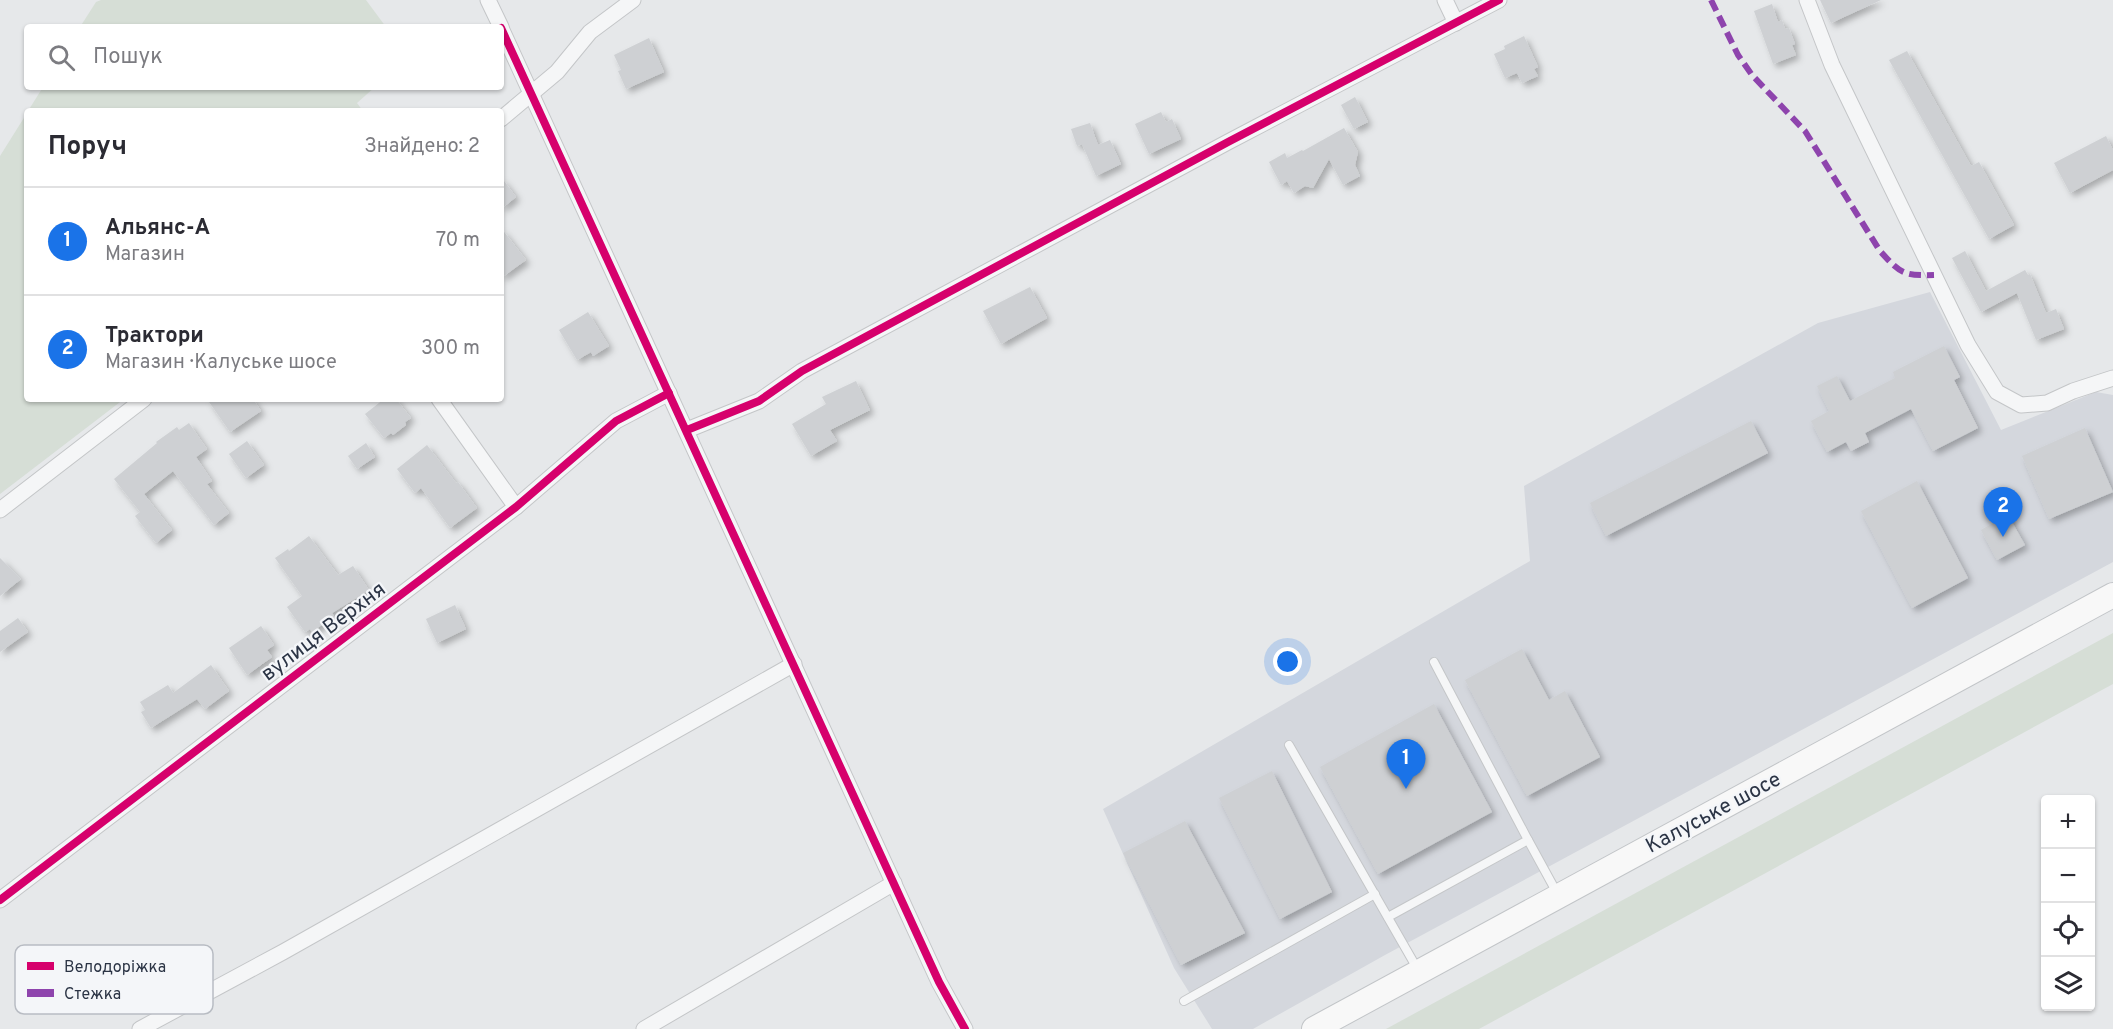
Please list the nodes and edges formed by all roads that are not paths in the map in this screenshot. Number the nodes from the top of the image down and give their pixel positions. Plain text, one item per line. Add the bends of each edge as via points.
1 (488, 0) edge
2 (633, 0) edge
3 (1445, 0) edge
4 (1499, 0) edge
5 (1807, 0) edge
6 (1456, 23) junction
7 (499, 24) edge
8 (504, 34) edge
9 (532, 93) junction
10 (504, 116) edge
11 (2113, 378) edge
12 (669, 393) junction
13 (140, 402) edge
14 (441, 402) edge
15 (687, 430) junction
16 (516, 507) junction
17 (0, 510) edge
18 (2113, 595) edge
19 (1434, 662) dead end
20 (794, 664) junction
21 (1289, 745) dead end
22 (1528, 840) junction
23 (894, 883) junction
24 (1375, 894) junction
25 (1559, 896) junction
26 (0, 900) edge
27 (1388, 917) junction
28 (1419, 971) junction
29 (213, 989) edge
30 (1184, 1001) dead end
31 (168, 1014) edge
32 (140, 1029) edge
33 (644, 1029) edge
34 (965, 1029) edge
35 (1314, 1029) edge

1 - 7 street
2 - 9 street via 590,32 557,72
3 - 6 street
4 - 6 street
5 - 11 street via 1833,65 1948,305 1996,392 2021,405 2047,403
6 - 15 street via 832,354 759,401
8 - 9 street
9 - 10 street
9 - 12 street
12 - 15 street
12 - 16 street, вулиця Верхня via 616,421
13 - 17 street
14 - 16 street
15 - 20 street
16 - 26 street, вулиця Верхня
18 - 25 main road, Калуське шосе
19 - 22 lane
20 - 23 street
20 - 29 street
21 - 24 lane
22 - 25 lane
22 - 27 lane
23 - 33 street
23 - 34 street
24 - 27 lane
24 - 30 lane
25 - 28 main road, Калуське шосе
27 - 28 lane
28 - 35 main road, Калуське шосе
31 - 32 street

